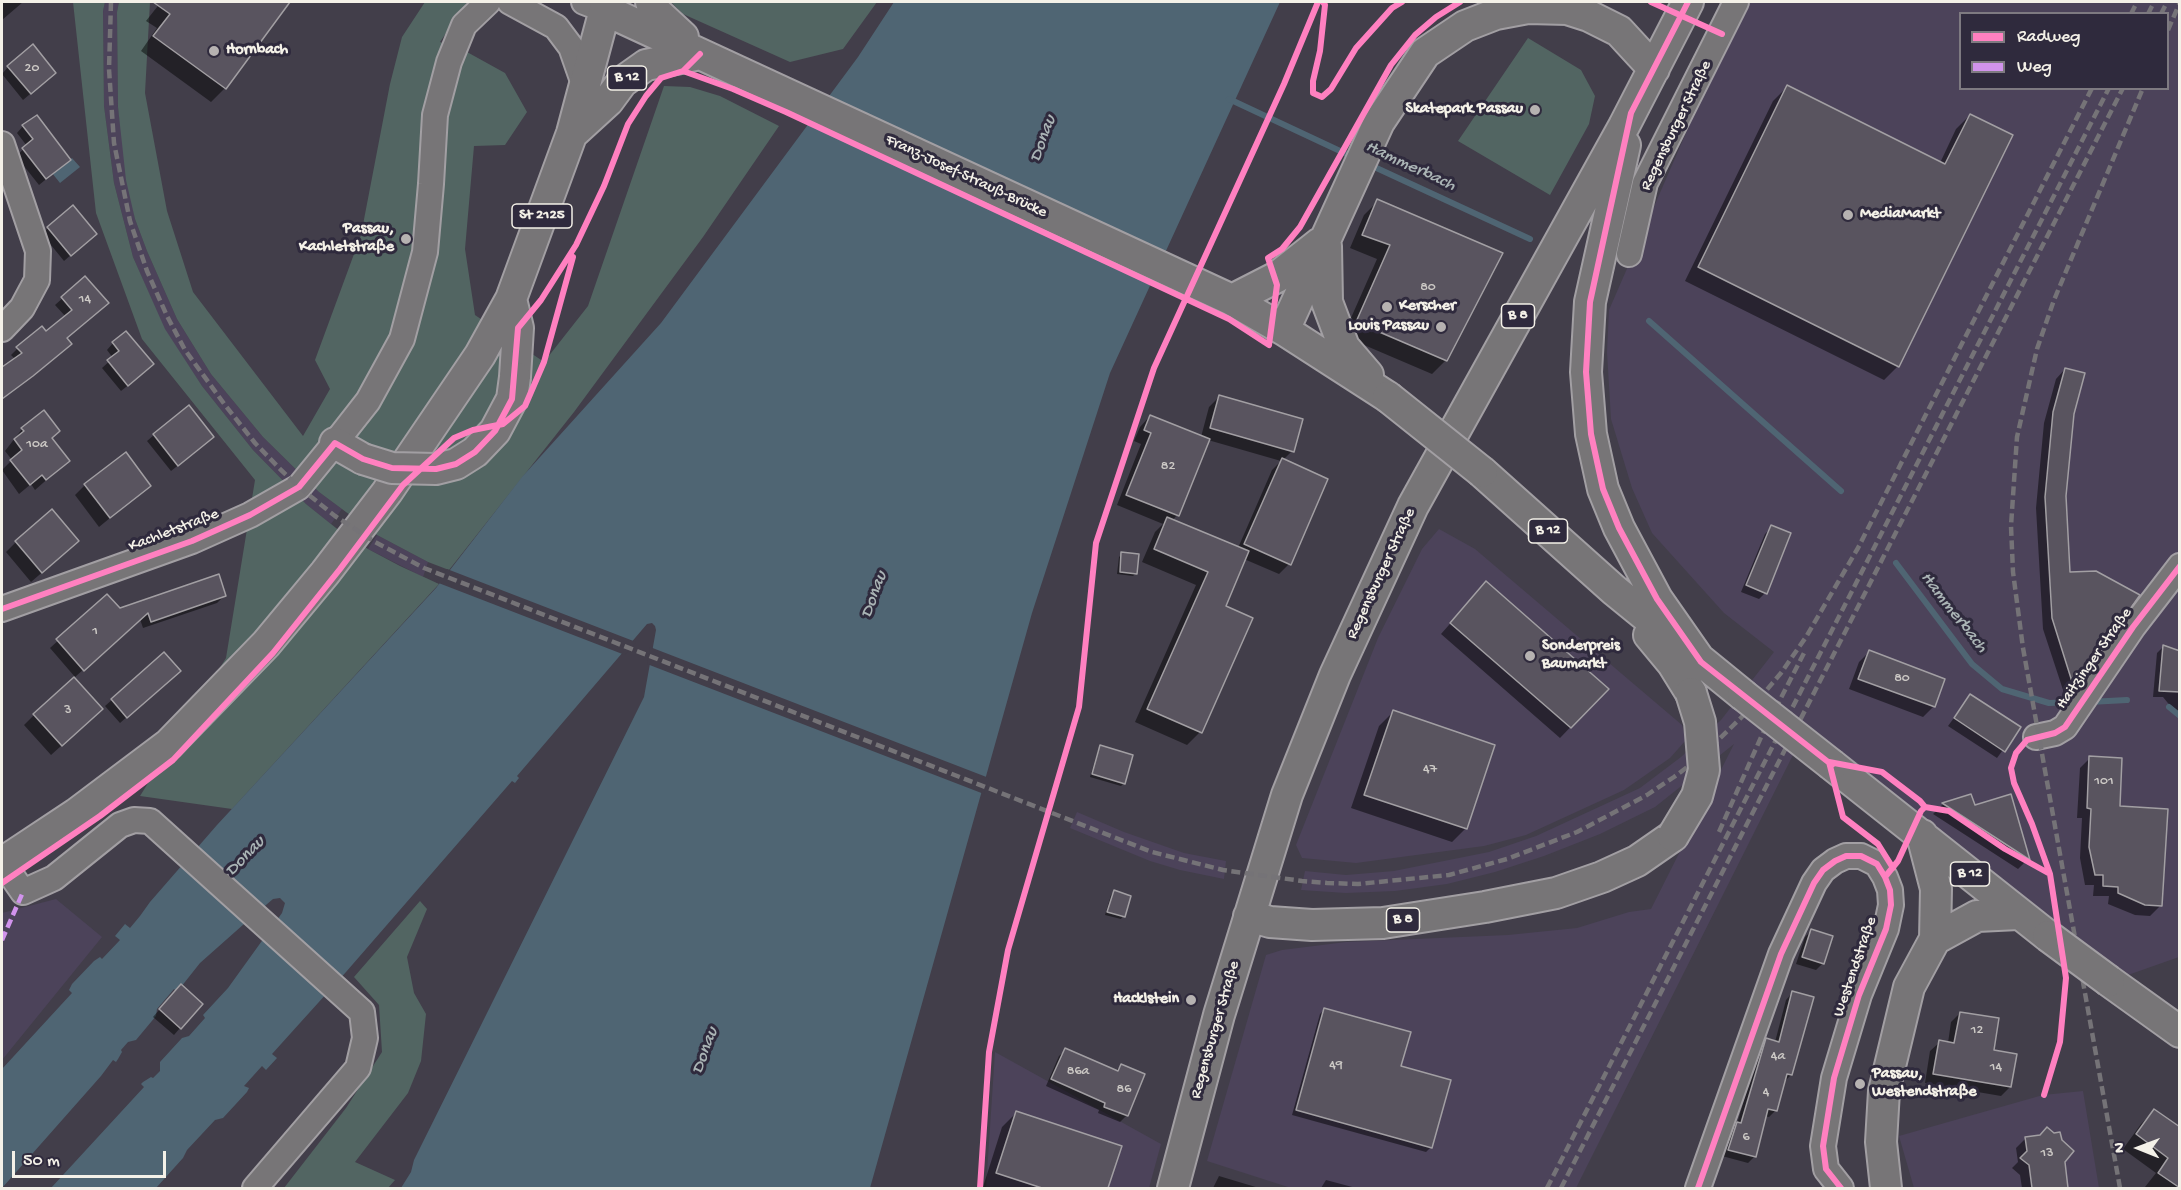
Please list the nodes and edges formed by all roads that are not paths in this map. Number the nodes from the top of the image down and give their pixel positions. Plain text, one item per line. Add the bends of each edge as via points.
1 (488, 2) edge
2 (510, 2) edge
3 (651, 2) edge
4 (1688, 2) edge
5 (1736, 2) edge
6 (598, 4) edge
7 (1575, 5) edge
8 (700, 54) junction
9 (1654, 69) junction
10 (585, 87) junction
11 (1631, 113) junction
12 (572, 133) junction
13 (2, 144) edge
14 (1326, 239) junction
15 (1629, 254) dead end
16 (511, 299) junction
17 (1232, 300) junction
18 (2, 328) edge
19 (1284, 330) junction
20 (1388, 397) junction
21 (335, 443) junction
22 (2180, 566) edge
23 (1614, 590) junction
24 (2, 609) edge
25 (1701, 662) junction
26 (2036, 737) dead end
27 (1922, 835) junction
28 (2, 863) edge
29 (2018, 914) junction
30 (1249, 916) junction
31 (1935, 939) junction
32 (2109, 981) junction
33 (2180, 1004) edge
34 (2180, 1032) edge
35 (255, 1188) edge
36 (1173, 1188) edge
37 (1698, 1188) edge
38 (1840, 1188) edge
39 (1886, 1188) edge

1 - 21 street, Kachletstraße via 464,25 435,115 425,252 402,339 368,401
2 - 10 street via 556,27 571,47
3 - 8 main road via 655,11
4 - 9 main road, Regensburger Straße / B 8
5 - 15 street, Regensburger Straße via 1645,183
6 - 8 main road, Franz-Josef-Strauß-Brücke
6 - 10 main road, St 2125
7 - 9 main road via 1619,31
7 - 14 main road via 1496,14 1465,26 1425,53 1379,122
8 - 12 main road, B 12 via 646,65 622,82
8 - 17 main road, Franz-Josef-Strauß-Brücke
9 - 11 main road, Regensburger Straße / B 8
10 - 12 main road, St 2125
11 - 25 main road, B 8 via 1590,302 1586,372 1591,434 1604,489 1619,528 1657,599
11 - 30 main road, Regensburger Straße / B 8 via 1413,506 1335,675 1292,784
12 - 16 main road, St 2125
13 - 18 street via 38,251 37,280 22,308
14 - 17 main road via 1277,277
14 - 19 main road
14 - 20 main road via 1327,302 1337,329 1344,346
16 - 21 main road, bridge via 518,328 512,399 495,431 475,452 456,464 436,469 392,468 363,459
16 - 28 main road, St 2125 via 480,355 387,492 267,644 169,744 76,814
17 - 19 main road, B 12
19 - 20 main road, B 12
20 - 23 main road, B 12, bridge via 1482,472
21 - 24 street, Kachletstraße via 299,487 250,515 192,541
22 - 26 street, Haitzinger Straße via 2065,727
23 - 25 main road, B 12
23 - 30 main road, B 8, bridge via 1691,693 1700,722 1704,770 1697,796 1673,836 1636,861 1602,877 1556,893 1485,907 1383,923 1312,925
25 - 27 main road, B 12, bridge
27 - 29 main road, B 12
27 - 31 main road via 1935,889
28 - 35 street via 23,892 54,878 120,825 134,820 150,821 362,1012 365,1038 358,1068
29 - 31 main road via 1977,916
29 - 32 main road, B 12, bridge
30 - 36 main road, Regensburger Straße / B 8
31 - 39 main road via 1909,987 1884,1091 1881,1142
32 - 33 main road
32 - 34 main road, B 12
37 - 38 street, Westendstraße via 1780,954 1814,883 1835,861 1861,856 1877,864 1885,877 1891,905 1834,1078 1823,1146 1826,1170

